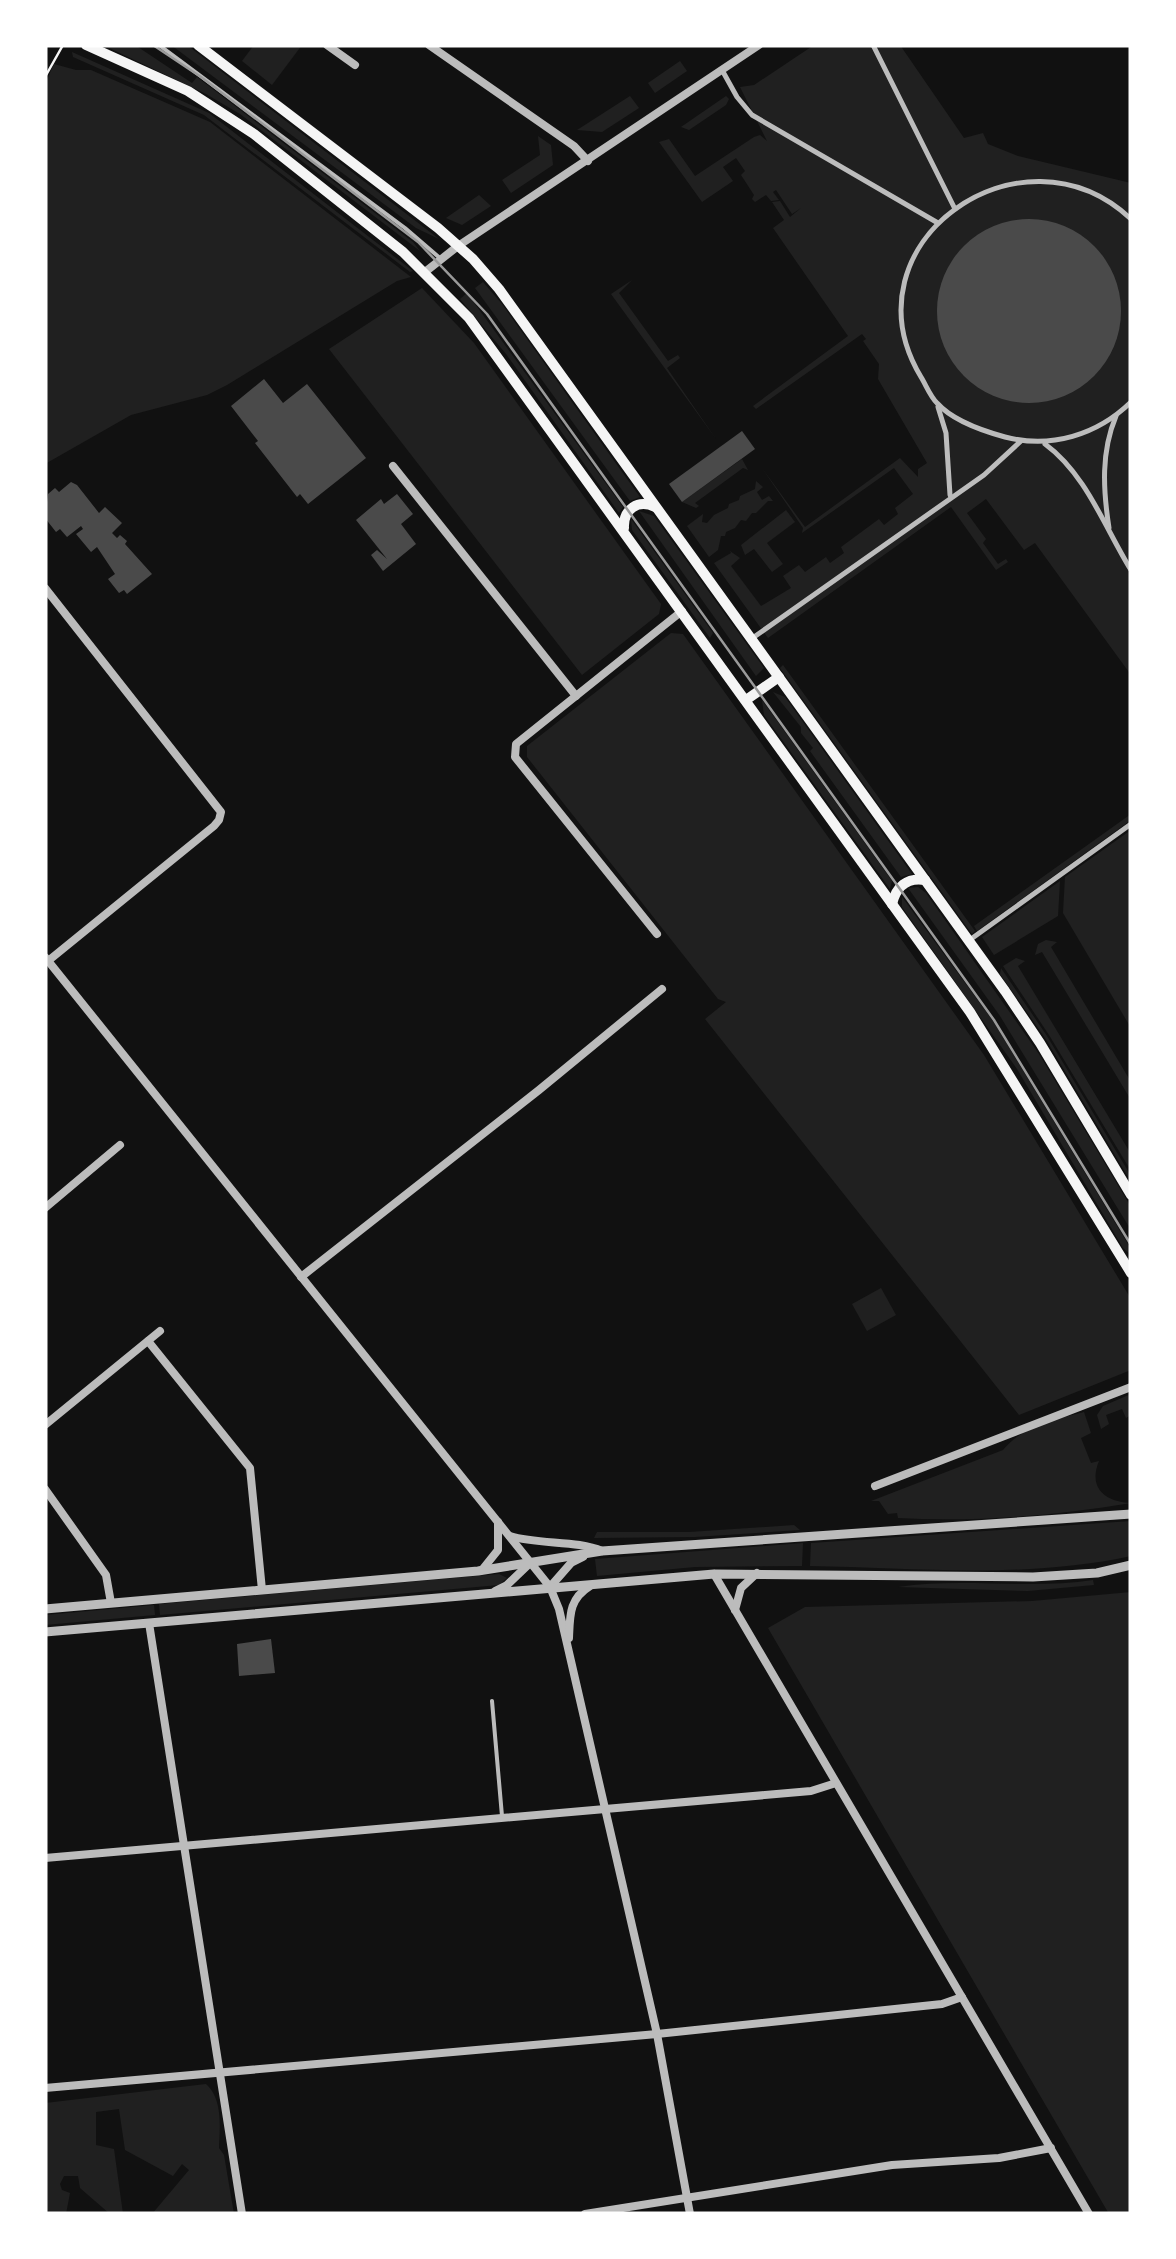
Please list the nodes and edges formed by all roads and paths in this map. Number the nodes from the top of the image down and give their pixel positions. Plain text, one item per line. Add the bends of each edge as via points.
1 (63, 45) edge
2 (86, 45) edge
3 (159, 45) edge
4 (198, 45) edge
5 (328, 45) edge
6 (429, 45) edge
7 (759, 45) edge
8 (872, 45) edge
9 (355, 66) dead end
10 (722, 70) junction
11 (45, 77) edge
12 (588, 161) junction
13 (955, 209) junction
14 (1130, 217) edge
15 (938, 223) junction
16 (458, 246) junction
17 (441, 259) junction
18 (425, 272) junction
19 (1131, 402) edge
20 (937, 404) junction
21 (1116, 416) junction
22 (1021, 441) junction
23 (1044, 444) junction
24 (393, 466) dead end
25 (950, 496) junction
26 (656, 507) junction
27 (625, 531) junction
28 (1110, 536) junction
29 (1131, 570) edge
30 (45, 588) edge
31 (682, 611) junction
32 (751, 639) junction
33 (778, 677) junction
34 (576, 696) junction
35 (746, 700) junction
36 (1131, 824) edge
37 (925, 880) junction
38 (892, 904) junction
39 (657, 934) dead end
40 (968, 941) junction
41 (47, 958) edge
42 (662, 989) dead end
43 (120, 1145) dead end
44 (1131, 1196) edge
45 (45, 1208) edge
46 (1131, 1273) edge
47 (301, 1277) junction
48 (160, 1330) dead end
49 (148, 1341) junction
50 (1131, 1387) edge
51 (45, 1425) edge
52 (875, 1486) dead end
53 (45, 1488) edge
54 (1131, 1514) edge
55 (498, 1522) junction
56 (510, 1536) junction
57 (596, 1552) junction
58 (530, 1563) junction
59 (1131, 1566) edge
60 (482, 1570) junction
61 (758, 1572) junction
62 (714, 1574) junction
63 (594, 1584) junction
64 (550, 1587) junction
65 (262, 1590) junction
66 (489, 1592) junction
67 (111, 1603) junction
68 (45, 1609) edge
69 (734, 1610) junction
70 (149, 1623) junction
71 (45, 1632) edge
72 (569, 1652) junction
73 (492, 1702) dead end
74 (836, 1783) junction
75 (605, 1809) junction
76 (502, 1818) junction
77 (183, 1847) junction
78 (45, 1858) edge
79 (962, 1997) junction
80 (657, 2034) junction
81 (218, 2072) junction
82 (45, 2088) edge
83 (1050, 2148) junction
84 (688, 2198) junction
85 (242, 2214) edge
86 (585, 2214) edge
87 (690, 2214) edge
88 (1089, 2214) edge

1 - 11 path
2 - 18 main road via 179,86 243,127
3 - 17 lane
4 - 16 main road
5 - 9 street
6 - 12 street
7 - 10 street
8 - 13 street
10 - 12 street
10 - 15 street via 752,115
12 - 16 street
13 - 14 street via 1002,185 1032,180 1098,194
13 - 15 street
15 - 20 street via 906,276 899,323 909,357
16 - 17 street
16 - 26 main road via 508,300
17 - 18 street
18 - 27 main road via 489,343
19 - 21 street
20 - 22 street via 981,429
20 - 25 street
21 - 23 street
21 - 28 street via 1104,460
22 - 23 street
22 - 25 street
23 - 28 street via 1064,458
24 - 34 street
25 - 32 street
26 - 27 main road via 632,507
26 - 32 main road
27 - 31 main road
28 - 29 street
30 - 41 street via 221,812 214,826
31 - 34 street
31 - 35 main road
32 - 33 main road
33 - 35 main road
33 - 37 main road
34 - 39 street via 516,744 515,757
35 - 38 main road
36 - 40 street
37 - 38 main road via 902,884
37 - 40 main road
38 - 46 main road via 995,1049
40 - 44 main road via 1034,1033
41 - 47 street
42 - 47 street
43 - 45 street
47 - 55 street
48 - 49 street
49 - 51 street
49 - 65 street via 250,1468
50 - 52 street
53 - 67 street via 106,1576
54 - 57 street
55 - 56 street
55 - 60 street via 498,1550
56 - 57 street via 589,1545
56 - 58 street
57 - 58 street
57 - 64 street via 571,1563
58 - 60 street
58 - 64 street
58 - 66 street
59 - 61 street via 1033,1577
60 - 65 street
61 - 62 street
61 - 69 street via 741,1588
62 - 63 street
62 - 69 street
63 - 64 street
63 - 72 street via 571,1606
64 - 66 street
64 - 72 street
65 - 67 street
66 - 70 street
67 - 68 street
69 - 74 street
70 - 71 street
70 - 77 street
72 - 75 street
73 - 76 lane
74 - 75 street via 811,1791
74 - 79 street
75 - 76 street
75 - 80 street
76 - 77 street
77 - 78 street
77 - 81 street
79 - 80 street
79 - 83 street
80 - 81 street
80 - 84 street
81 - 82 street
81 - 85 street
83 - 84 street
83 - 88 street
84 - 86 street
84 - 87 street

